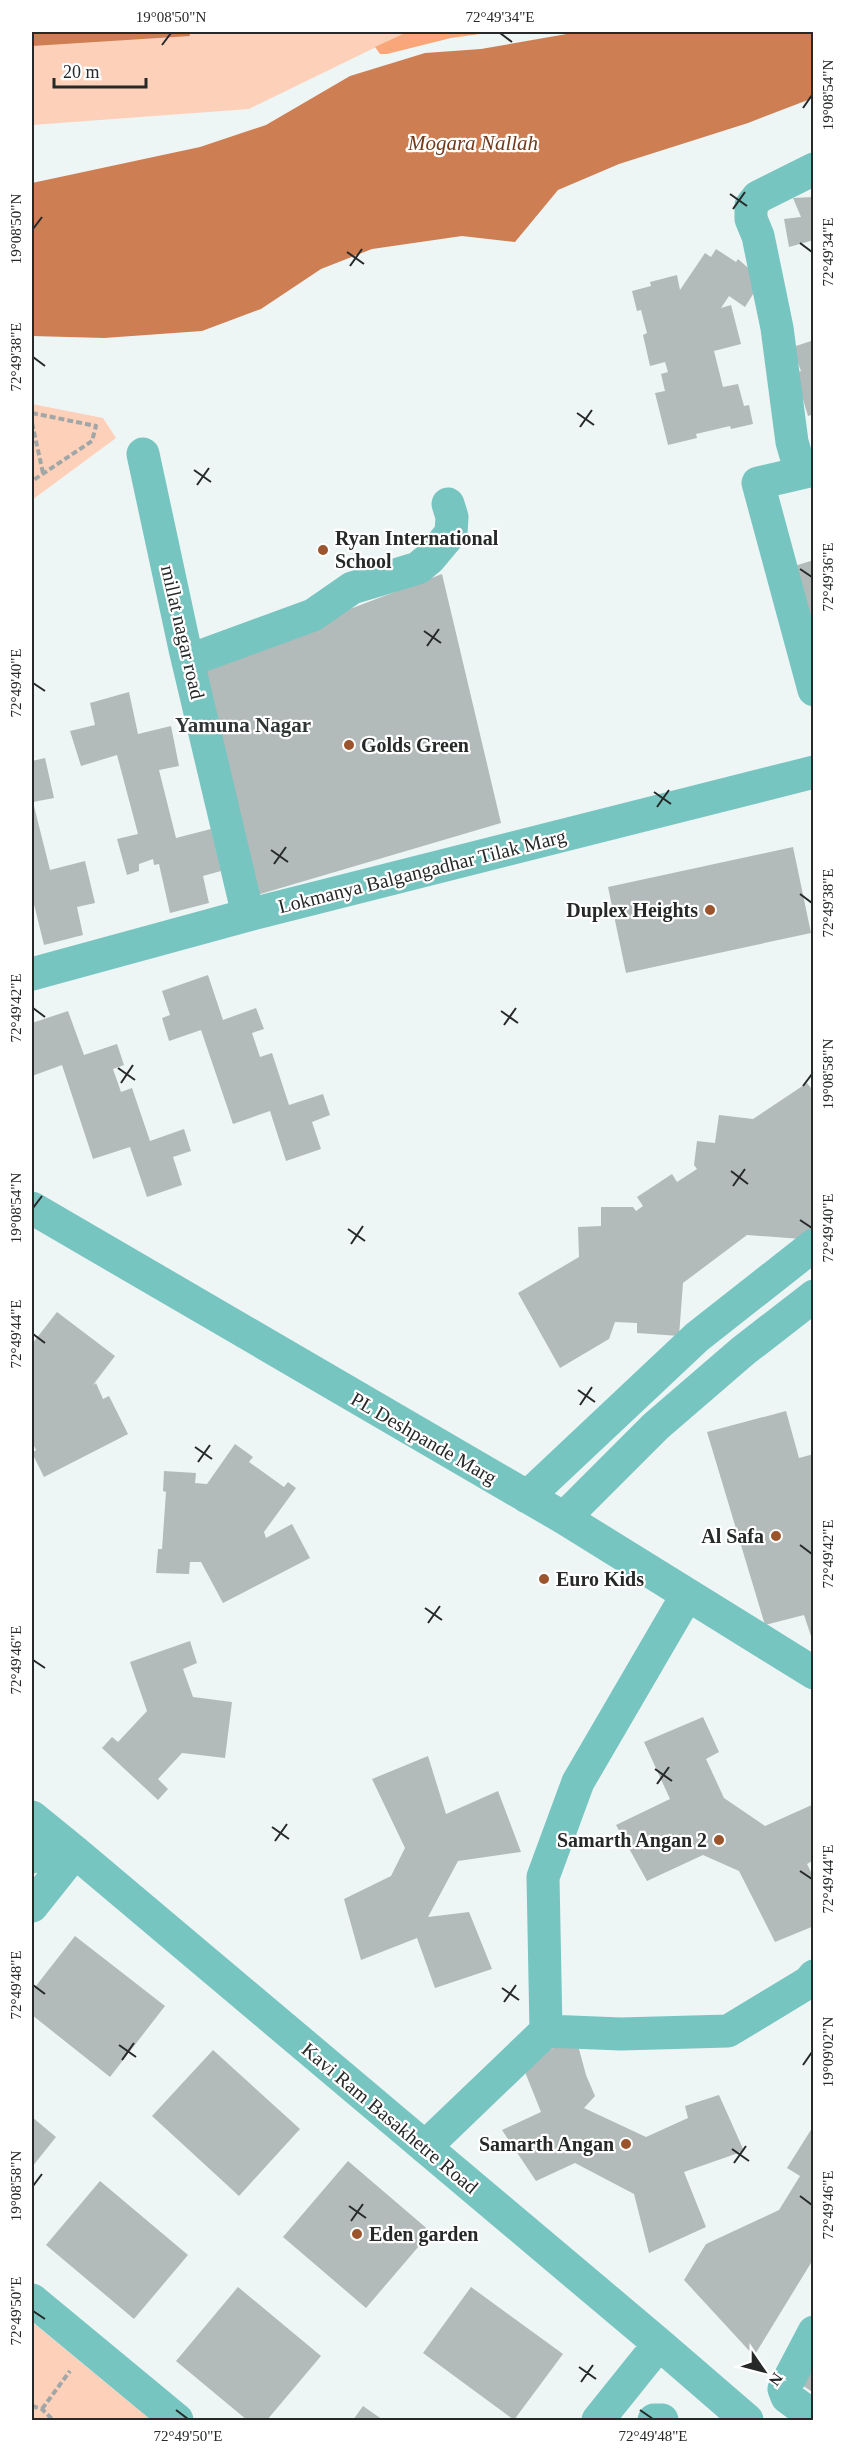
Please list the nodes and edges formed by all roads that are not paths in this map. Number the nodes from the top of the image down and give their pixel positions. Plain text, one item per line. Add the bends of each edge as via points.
1 (813, 169) edge
2 (143, 454) dead end
3 (807, 472) edge
4 (448, 504) dead end
5 (189, 657) junction
6 (813, 690) edge
7 (813, 772) edge
8 (248, 915) junction
9 (32, 974) edge
10 (32, 1208) edge
11 (813, 1245) edge
12 (813, 1296) edge
13 (528, 1497) junction
14 (564, 1518) junction
15 (687, 1594) junction
16 (813, 1673) edge
17 (47, 1840) edge
18 (32, 1906) edge
19 (813, 1976) edge
20 (546, 2031) junction
21 (425, 2147) junction
22 (32, 2300) edge
23 (813, 2331) edge
24 (659, 2344) junction
25 (813, 2417) edge
26 (177, 2421) edge
27 (598, 2421) edge
28 (654, 2421) edge
29 (662, 2421) edge
30 (747, 2421) edge

1 - 3 street via 758,197 751,206 777,328 792,442
2 - 5 street, millat nagar road
3 - 6 street via 758,483
4 - 5 street via 451,533 417,568 352,588 313,615
5 - 8 street, millat nagar road
7 - 8 street, Lokmanya Balgangadhar Tilak Marg
8 - 9 street, Lokmanya Balgangadhar Tilak Marg
10 - 13 street, PL Deshpande Marg
11 - 13 street via 697,1337
12 - 14 street via 656,1426
13 - 14 street, PL Deshpande Marg
14 - 15 street, PL Deshpande Marg
15 - 16 street, PL Deshpande Marg
15 - 20 street via 578,1782 543,1877
17 - 18 street
17 - 21 street, Kavi Ram Basakhetre Road
19 - 20 street via 728,2031
20 - 21 street
21 - 24 street, Kavi Ram Basakhetre Road
22 - 26 street
23 - 25 street via 783,2389 787,2397
24 - 27 street
24 - 30 street, Kavi Ram Basakhetre Road
28 - 29 street

